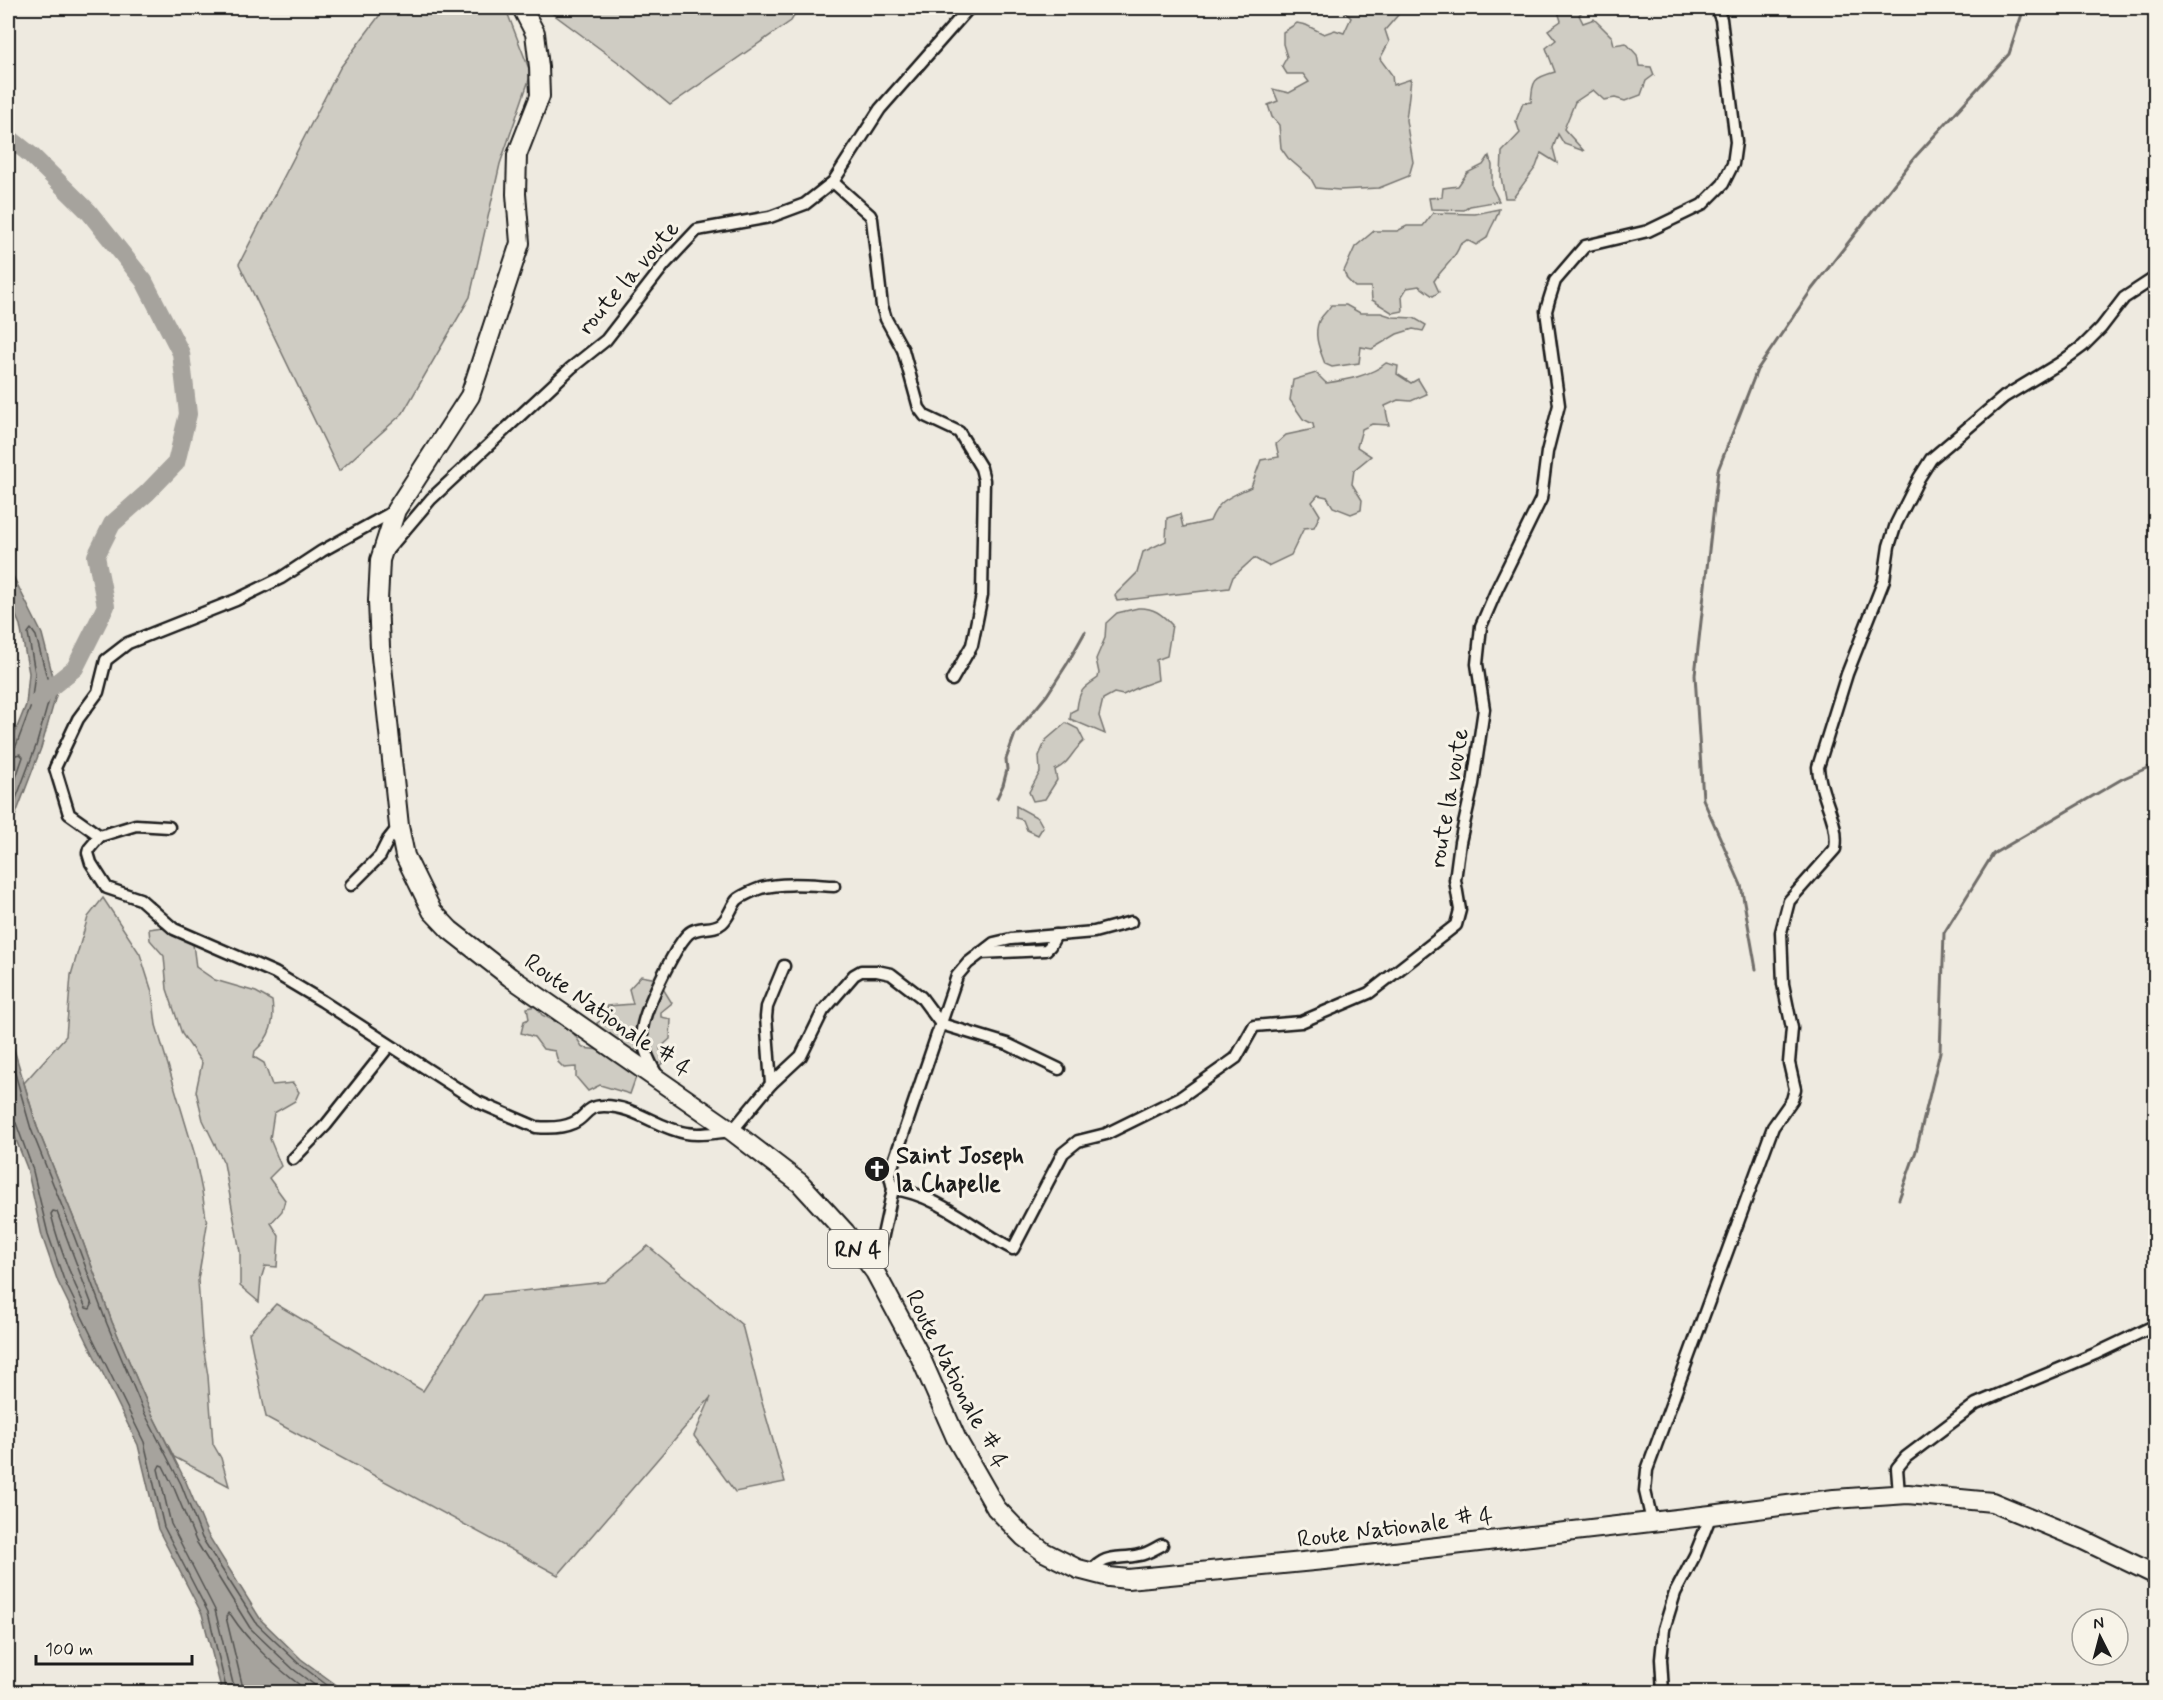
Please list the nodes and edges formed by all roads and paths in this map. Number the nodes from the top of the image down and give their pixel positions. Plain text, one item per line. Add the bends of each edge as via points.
1 (522, 8) edge
2 (969, 8) edge
3 (1716, 8) edge
4 (833, 182) junction
5 (2156, 277) edge
6 (396, 510) junction
7 (380, 560) junction
8 (952, 680) dead end
9 (399, 826) junction
10 (169, 827) dead end
11 (100, 836) junction
12 (351, 885) dead end
13 (834, 886) dead end
14 (1131, 922) dead end
15 (784, 966) dead end
16 (941, 1024) junction
17 (389, 1046) junction
18 (1059, 1069) dead end
19 (661, 1081) junction
20 (771, 1084) junction
21 (732, 1131) junction
22 (293, 1159) dead end
23 (893, 1189) junction
24 (875, 1272) junction
25 (2156, 1325) edge
26 (1899, 1494) junction
27 (1712, 1515) junction
28 (1652, 1521) junction
29 (1162, 1545) dead end
30 (1091, 1572) junction
31 (2156, 1575) edge
32 (1663, 1692) edge

1 - 6 main road, Route Nationale # 4 / RN 4 via 535,33 540,96 517,155 520,243 470,396
2 - 4 street, route la voute via 880,109
3 - 23 street, route la voute via 1721,19 1736,142 1733,164 1723,184 1702,205 1648,231 1585,246 1555,281 1546,311 1559,405 1541,499 1481,626 1477,664 1484,709 1455,880 1460,910 1456,925 1369,993 1301,1022 1254,1026 1236,1058 1181,1097 1106,1134 1070,1146 1013,1249 910,1191
4 - 7 street, route la voute via 805,204 779,214 697,231 664,264 606,340 431,499
4 - 8 street via 872,219 882,306 903,350 919,408 925,416 959,432 981,468 985,491 982,595 972,645
5 - 28 street via 2124,297 2083,346 2004,397 1931,459 1896,524 1884,580 1847,674 1818,767 1836,830 1835,849 1789,901 1781,932 1783,984 1792,1028 1789,1058 1794,1096 1773,1127 1647,1470 1645,1491
6 - 7 main road, Route Nationale # 4 / RN 4
6 - 11 street via 281,578 128,643 105,660 98,692 78,718 55,768 69,814
7 - 9 main road, Route Nationale # 4 / RN 4 via 380,647
9 - 12 street via 381,856
9 - 19 main road, Route Nationale # 4 / RN 4 via 405,856 416,880 432,912 450,930
10 - 11 street via 136,825
11 - 17 street via 88,853 107,888 140,899 174,929 275,973
13 - 19 street via 761,888 738,899 720,925 689,933 668,966 646,1013 642,1032 648,1058
14 - 16 street via 1094,932 994,943 957,976
15 - 20 street via 767,1007
16 - 18 street via 1007,1044
16 - 20 street via 921,997 891,974 861,971 823,1011 801,1056
16 - 23 street via 892,1167
17 - 21 street via 478,1102 536,1127 573,1123 587,1110 603,1106 624,1108 685,1133
17 - 22 street via 326,1125
19 - 21 main road, Route Nationale # 4 / RN 4
20 - 21 street
21 - 24 main road, Route Nationale # 4 / RN 4 via 800,1183
23 - 24 street
24 - 30 main road, Route Nationale # 4 / RN 4 via 919,1354 956,1438 996,1508 1044,1552
25 - 26 street via 1977,1404 1906,1457 1897,1468
26 - 27 main road, Route Nationale # 4 / RN 4 via 1834,1498
26 - 31 main road, Route Nationale # 4 / RN 4 via 1992,1502
27 - 28 main road, Route Nationale # 4 / RN 4
27 - 32 street via 1675,1593 1664,1629
28 - 30 main road, Route Nationale # 4 / RN 4 via 1128,1580
29 - 30 street via 1137,1556 1105,1559

